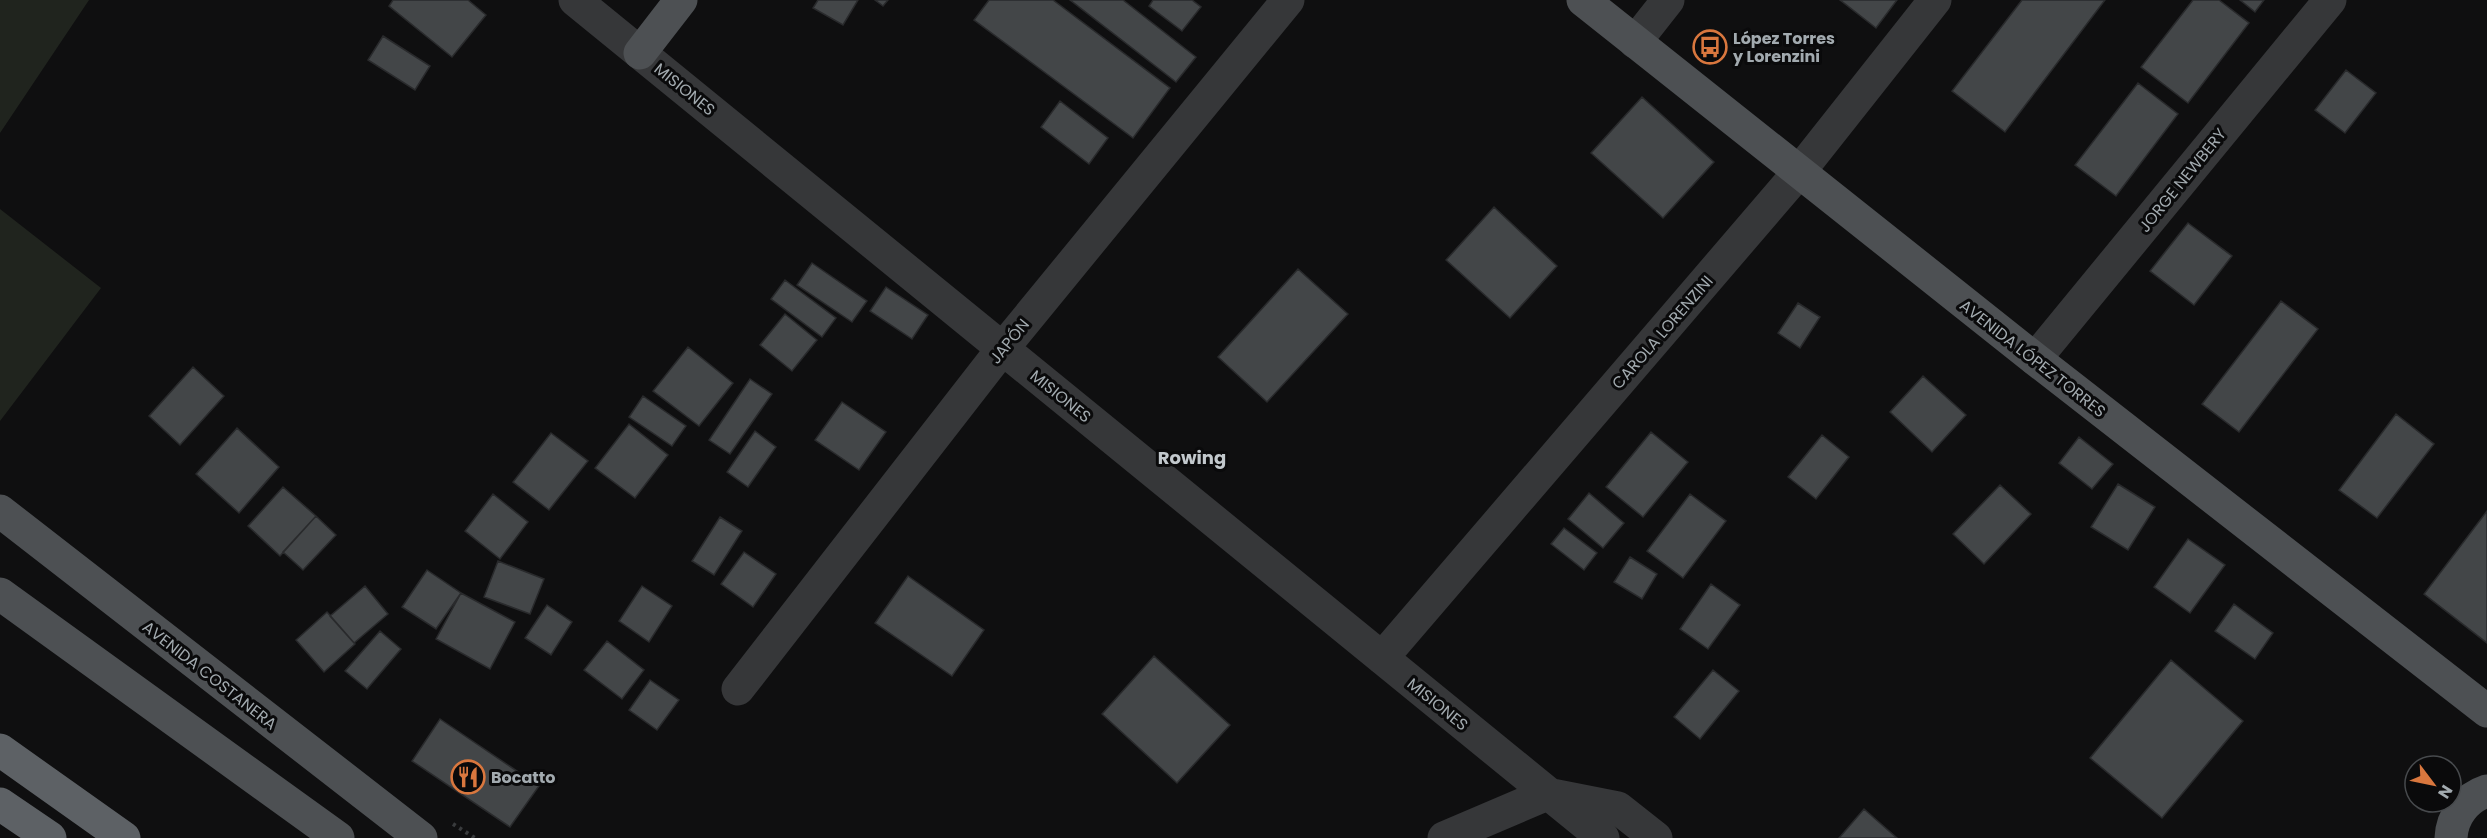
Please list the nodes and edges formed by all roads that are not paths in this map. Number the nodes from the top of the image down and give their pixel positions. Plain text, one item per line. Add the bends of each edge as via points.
1 (574, 0) edge
2 (681, 0) edge
3 (1288, 0) edge
4 (1583, 0) edge
5 (1668, 0) edge
6 (1935, 0) edge
7 (2330, 0) edge
8 (1635, 42) junction
9 (640, 52) junction
10 (1799, 172) junction
11 (1003, 348) junction
12 (2035, 359) junction
13 (0, 511) edge
14 (0, 594) edge
15 (1382, 658) junction
16 (738, 689) dead end
17 (2487, 711) edge
18 (0, 750) edge
19 (2486, 790) edge
20 (1547, 794) junction
21 (0, 804) edge
22 (2449, 836) edge
23 (50, 838) edge
24 (124, 838) edge
25 (338, 838) edge
26 (421, 838) edge
27 (1444, 838) edge
28 (1603, 838) edge
29 (1656, 838) edge

1 - 9 street, MISIONES
2 - 9 main road
3 - 11 street, JAPÓN
4 - 8 main road, AVENIDA LÓPEZ TORRES
5 - 8 street
6 - 10 street, CAROLA LORENZINI
7 - 12 street, JORGE NEWBERY
8 - 10 main road, AVENIDA LÓPEZ TORRES
9 - 11 street, MISIONES
10 - 12 main road, AVENIDA LÓPEZ TORRES
10 - 15 street, CAROLA LORENZINI
11 - 15 street, MISIONES
11 - 16 street, JAPÓN
12 - 17 main road, AVENIDA LÓPEZ TORRES
13 - 26 main road, AVENIDA COSTANERA
14 - 25 main road
15 - 20 street, MISIONES
18 - 24 highway
19 - 22 main road via 2462,808
20 - 27 street
20 - 28 street, MISIONES
20 - 29 street, MISIONES via 1618,808
21 - 23 highway

